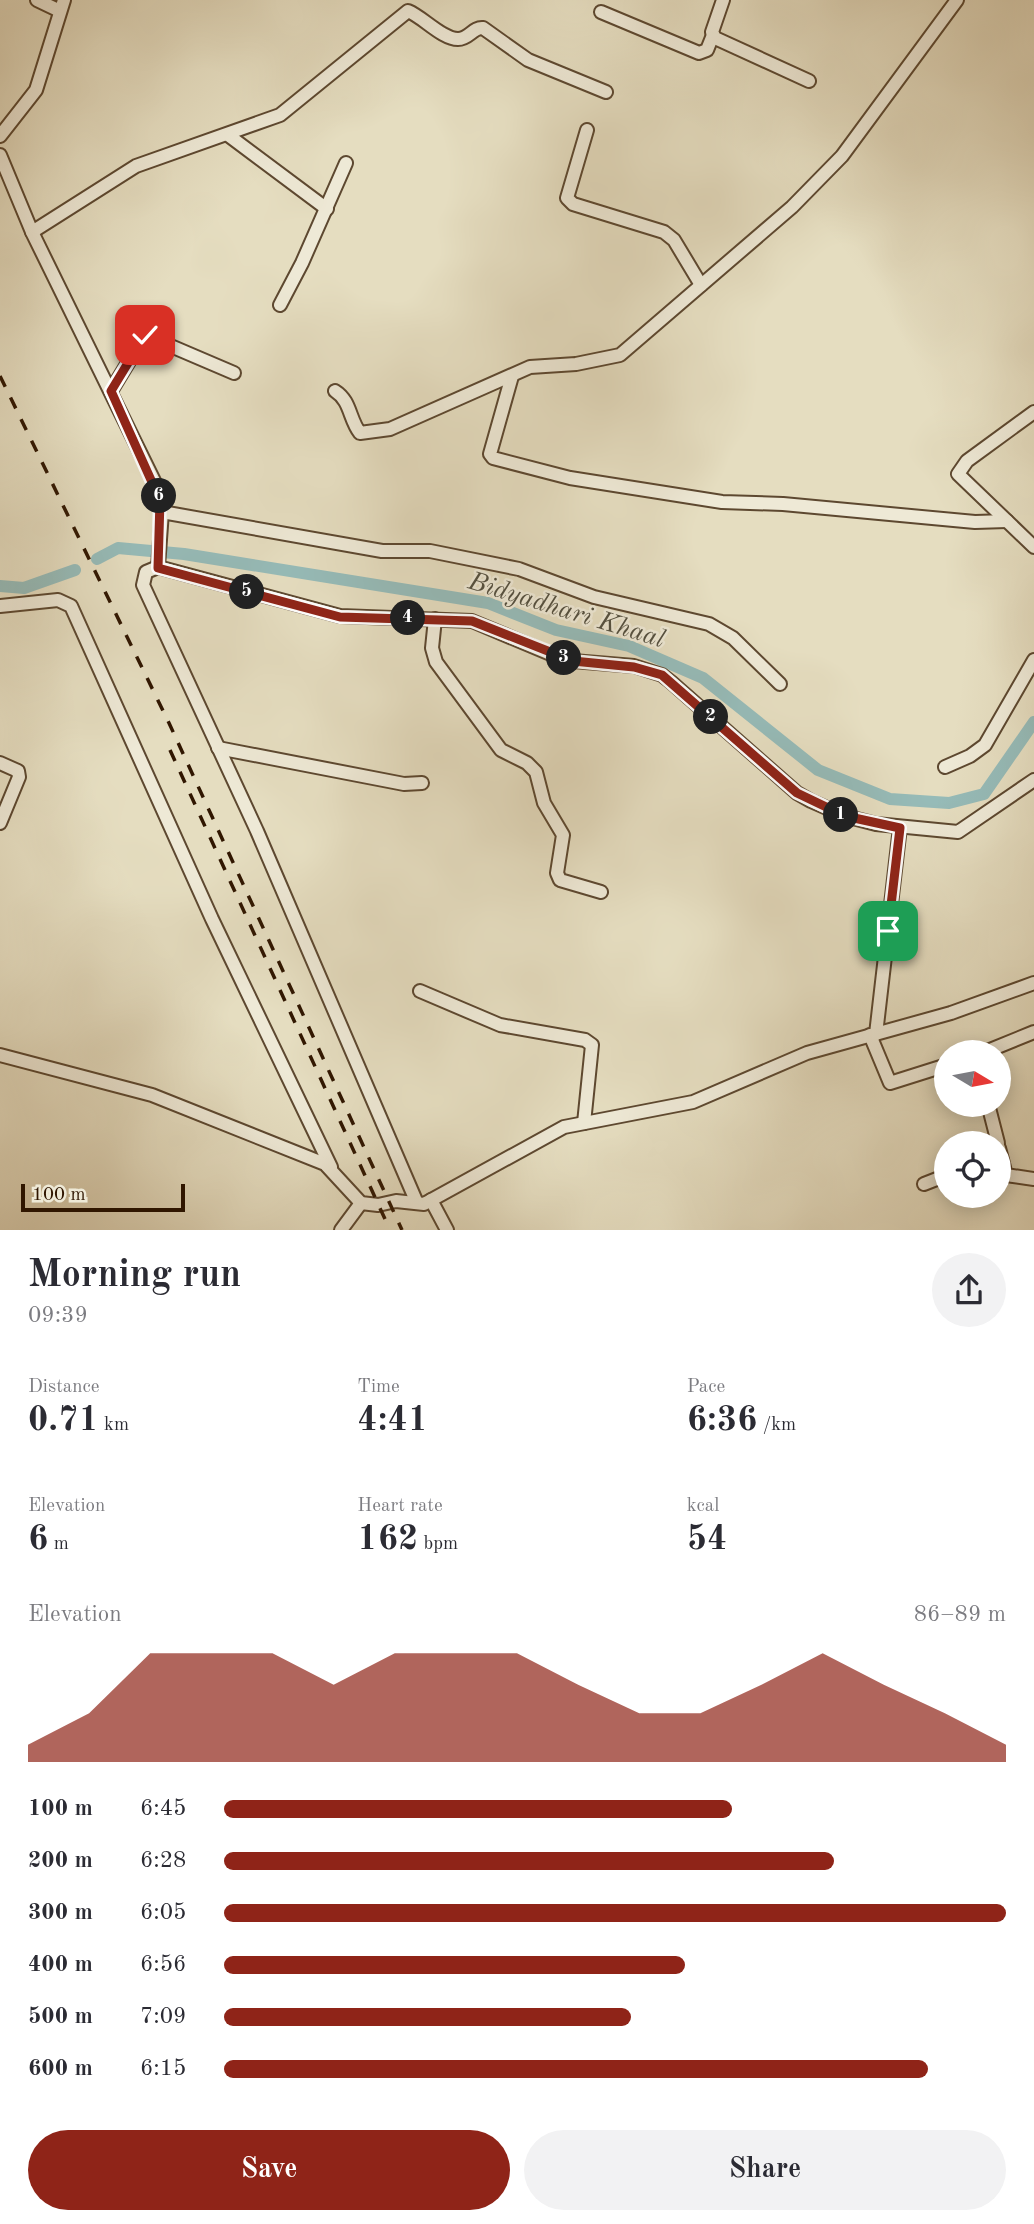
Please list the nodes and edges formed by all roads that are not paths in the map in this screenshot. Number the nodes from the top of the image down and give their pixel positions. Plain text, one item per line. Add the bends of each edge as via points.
1 (37, 0) edge
2 (723, 0) edge
3 (957, 0) edge
4 (62, 5) edge
5 (601, 12) dead end
6 (713, 36) junction
7 (809, 81) dead end
8 (606, 92) dead end
9 (587, 130) dead end
10 (228, 135) junction
11 (0, 136) edge
12 (0, 155) edge
13 (346, 163) dead end
14 (327, 209) junction
15 (33, 232) junction
16 (701, 285) junction
17 (280, 305) dead end
18 (234, 373) dead end
19 (512, 376) junction
20 (111, 391) junction
21 (335, 391) dead end
22 (1034, 412) edge
23 (162, 512) junction
24 (1007, 521) junction
25 (1034, 547) edge
26 (158, 568) junction
27 (0, 606) edge
28 (435, 619) junction
29 (1034, 660) edge
30 (780, 684) dead end
31 (218, 748) junction
32 (0, 763) edge
33 (946, 767) dead end
34 (1034, 780) edge
35 (422, 783) dead end
36 (0, 823) edge
37 (900, 828) junction
38 (601, 892) dead end
39 (1034, 983) edge
40 (420, 990) dead end
41 (1034, 1032) edge
42 (873, 1035) junction
43 (1012, 1041) edge
44 (0, 1055) edge
45 (934, 1069) edge
46 (584, 1123) junction
47 (331, 1167) junction
48 (1011, 1176) edge
49 (1034, 1179) edge
50 (934, 1180) edge
51 (924, 1184) dead end
52 (431, 1200) junction
53 (361, 1203) junction
54 (417, 1203) junction
55 (341, 1230) edge
56 (447, 1230) edge

1 - 4 street
2 - 6 street
3 - 16 street via 842,156 792,207
4 - 11 street via 36,90
5 - 6 street via 699,53 707,50
6 - 7 street
8 - 10 street via 528,60 483,28 476,28 466,38 453,38 408,11 280,116
9 - 16 street via 567,198 573,204 664,232 674,240
10 - 14 street
10 - 15 street via 132,167
12 - 15 street
13 - 14 street
14 - 17 street
15 - 20 street
16 - 19 street via 620,355 530,367
18 - 20 street via 145,335
19 - 21 street via 390,429 360,433 348,403
19 - 24 street via 493,458 570,478 722,502
20 - 23 street via 157,487
22 - 24 street via 958,470 959,477
23 - 26 street
23 - 30 street via 382,551 430,551 519,569 594,597 709,624 733,638
24 - 25 street
26 - 28 street via 340,617
26 - 31 street via 145,575 144,585
27 - 47 street via 58,600 71,606 212,919
28 - 37 street via 472,621 573,661 634,667 662,675 797,793 845,816
28 - 38 street via 432,648 436,662 501,750 536,772 544,803 563,835 560,880
29 - 33 street via 985,744
31 - 35 street via 404,784
31 - 54 street
32 - 36 street via 18,771 19,777
34 - 37 street via 958,832
37 - 42 street
39 - 42 street
40 - 46 street via 500,1025 592,1045
41 - 43 street
42 - 45 street via 890,1083
42 - 46 street via 807,1053 693,1102
44 - 47 street via 152,1095
46 - 52 street via 555,1130
47 - 53 street
48 - 49 street
50 - 51 street
52 - 54 street
52 - 56 street
53 - 54 street
53 - 55 street

